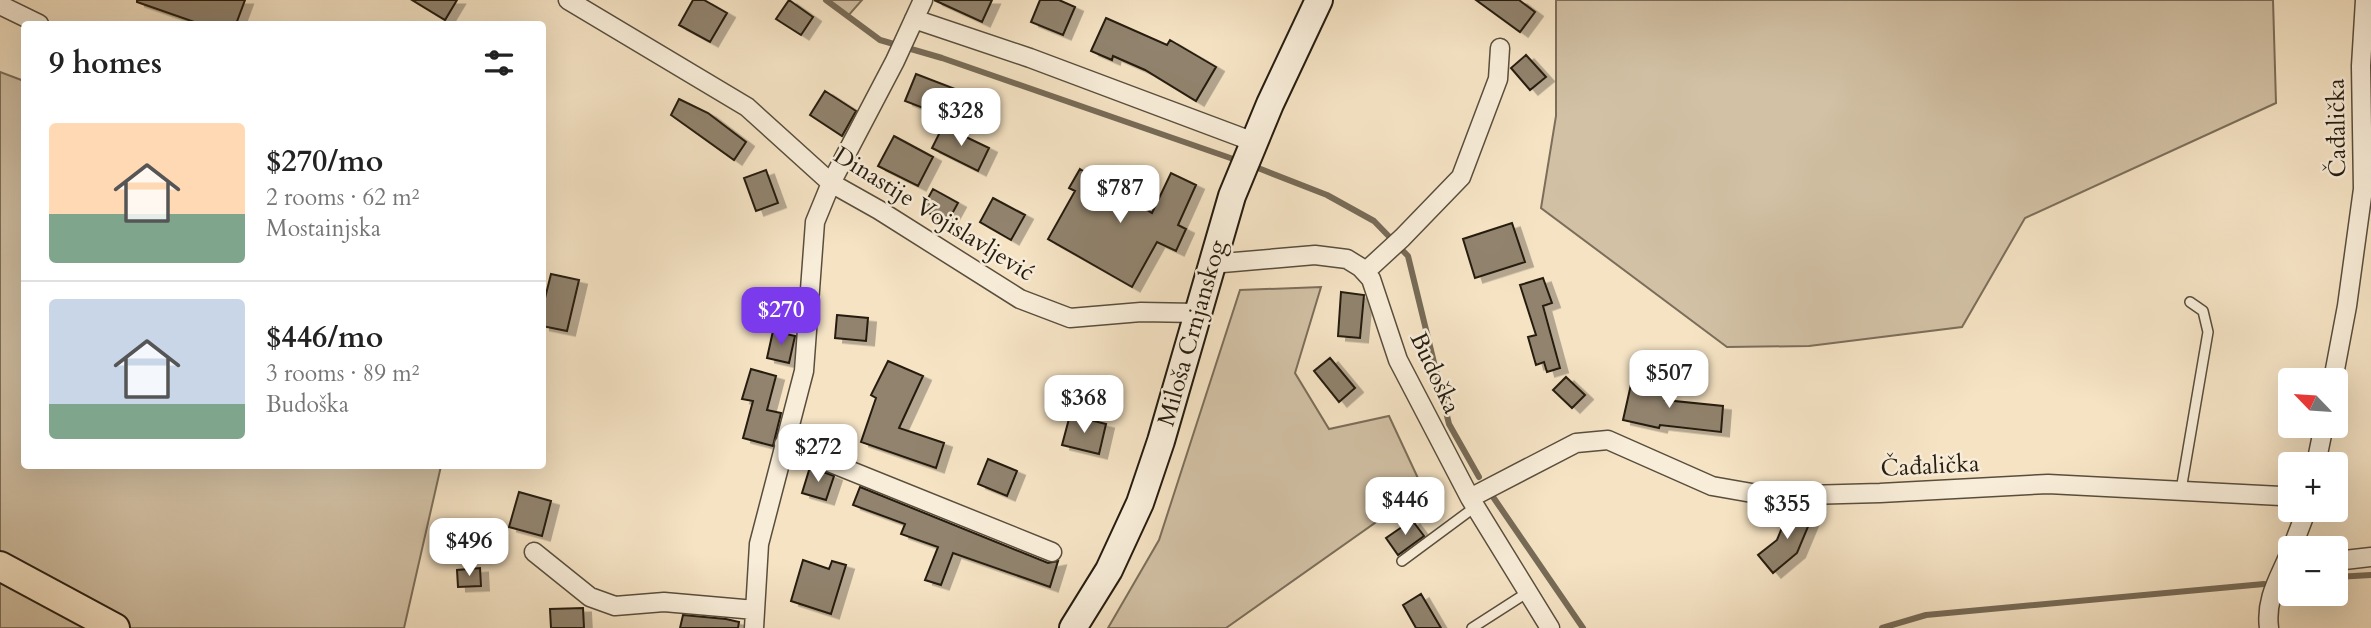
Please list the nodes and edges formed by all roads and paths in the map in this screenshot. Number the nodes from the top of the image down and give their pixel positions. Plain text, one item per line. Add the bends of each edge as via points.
1 (568, 0) edge
2 (923, 0) edge
3 (1319, 0) edge
4 (2365, 0) edge
5 (0, 5) edge
6 (33, 21) edge
7 (912, 23) junction
8 (1500, 47) dead end
9 (1251, 148) junction
10 (831, 183) junction
11 (2364, 235) edge
12 (1211, 264) junction
13 (1365, 272) junction
14 (2190, 302) dead end
15 (1197, 313) junction
16 (2336, 368) edge
17 (784, 444) junction
18 (2181, 490) junction
19 (2278, 496) edge
20 (1472, 502) junction
21 (534, 552) dead end
22 (1052, 552) dead end
23 (2371, 557) edge
24 (2348, 560) edge
25 (1402, 561) dead end
26 (0, 566) edge
27 (2278, 579) edge
28 (1528, 592) junction
29 (755, 619) edge
30 (115, 628) edge
31 (1073, 628) edge
32 (1472, 628) edge
33 (1550, 628) edge
34 (2269, 628) edge

1 - 10 street, Dinastije Vojislavljević via 747,107
2 - 7 street
3 - 9 main road
4 - 11 street, Čađalička via 2361,66
5 - 6 street
7 - 9 street via 1030,58
7 - 10 street
8 - 13 street via 1498,79 1461,177
9 - 12 main road, Miloša Crnjanskog
10 - 15 street, Dinastije Vojislavljević via 1020,299 1070,318
10 - 17 street via 815,222 804,371
11 - 16 street, Čađalička
12 - 13 street via 1315,255 1347,258
12 - 15 main road, Miloša Crnjanskog
13 - 20 street, Budoška via 1398,360
14 - 18 lane via 2203,311 2208,332
15 - 31 main road, Miloša Crnjanskog via 1137,512 1109,570
17 - 22 street
17 - 29 street via 759,544
18 - 19 street, Čađalička
18 - 20 street, Čađalička via 2048,484 1769,496 1712,486 1608,440 1576,443
20 - 25 lane
20 - 28 street, Budoška
21 - 29 street via 590,597 615,606 664,602
23 - 24 street
26 - 30 main road
27 - 34 street via 2270,595
28 - 32 lane
28 - 33 street, Budoška

